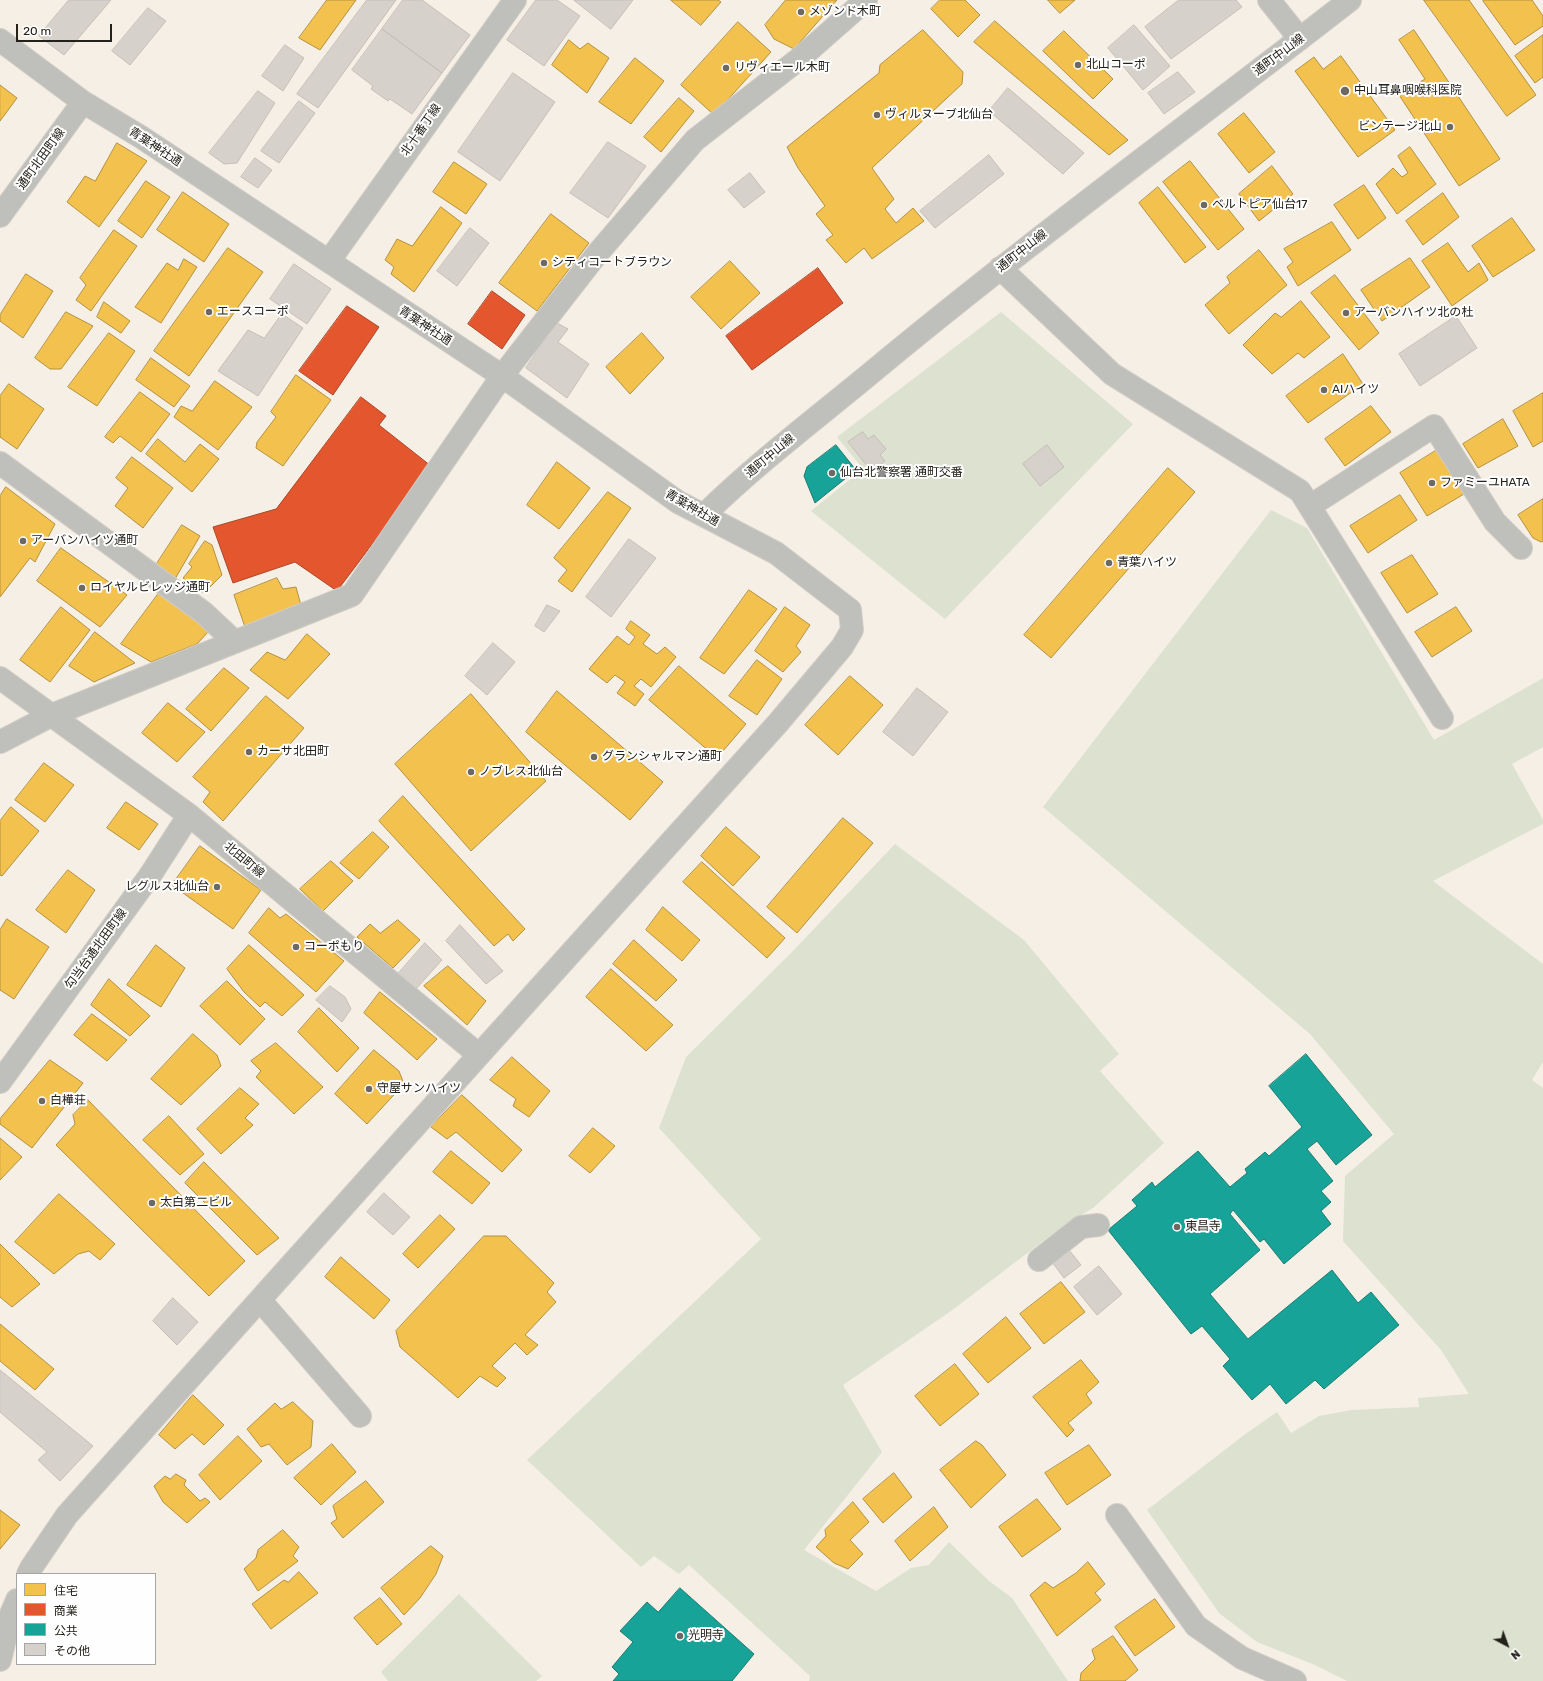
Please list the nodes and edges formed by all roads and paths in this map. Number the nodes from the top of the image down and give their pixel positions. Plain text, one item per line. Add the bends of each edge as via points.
1 (515, 0) edge
2 (866, 0) edge
3 (1269, 0) edge
4 (1350, 0) edge
5 (1300, 39) junction
6 (0, 40) edge
7 (83, 102) junction
8 (0, 216) edge
9 (329, 261) junction
10 (1000, 268) junction
11 (502, 376) junction
12 (0, 463) edge
13 (1310, 506) junction
14 (704, 515) junction
15 (1521, 548) dead end
16 (235, 642) junction
17 (0, 678) edge
18 (52, 715) junction
19 (1442, 718) dead end
20 (0, 742) edge
21 (190, 815) junction
22 (479, 1055) junction
23 (0, 1082) edge
24 (1098, 1225) dead end
25 (1039, 1260) dead end
26 (260, 1300) junction
27 (360, 1416) dead end
28 (1117, 1516) dead end
29 (28, 1573) edge
30 (16, 1602) edge
31 (0, 1660) edge
32 (1295, 1681) edge

1 - 9 street, 北十番丁線
2 - 11 street via 799,59 695,140 597,254
3 - 5 street
4 - 5 street, 通町中山線
5 - 10 street, 通町中山線
6 - 7 street, 青葉神社通
7 - 8 street, 通町北田町線
7 - 9 street, 青葉神社通 via 141,137
9 - 11 street, 青葉神社通
10 - 13 street via 1112,374 1300,491
10 - 14 street, 通町中山線 via 732,488
11 - 14 street, 青葉神社通 via 678,502
11 - 16 street via 352,595
12 - 16 street via 204,613
13 - 15 street via 1434,426 1495,522
13 - 19 street
14 - 22 street, 青葉神社通 via 776,553 850,610 852,630 842,646 783,717
16 - 18 street
17 - 18 street, 北田町線
18 - 20 street
18 - 21 street, 北田町線
21 - 22 street, 北田町線
21 - 23 street, 勾当台通北田町線 via 151,874
22 - 26 street
24 - 25 street via 1081,1227
26 - 27 street
26 - 29 street via 67,1515
28 - 32 street via 1196,1626 1242,1658
30 - 31 street

